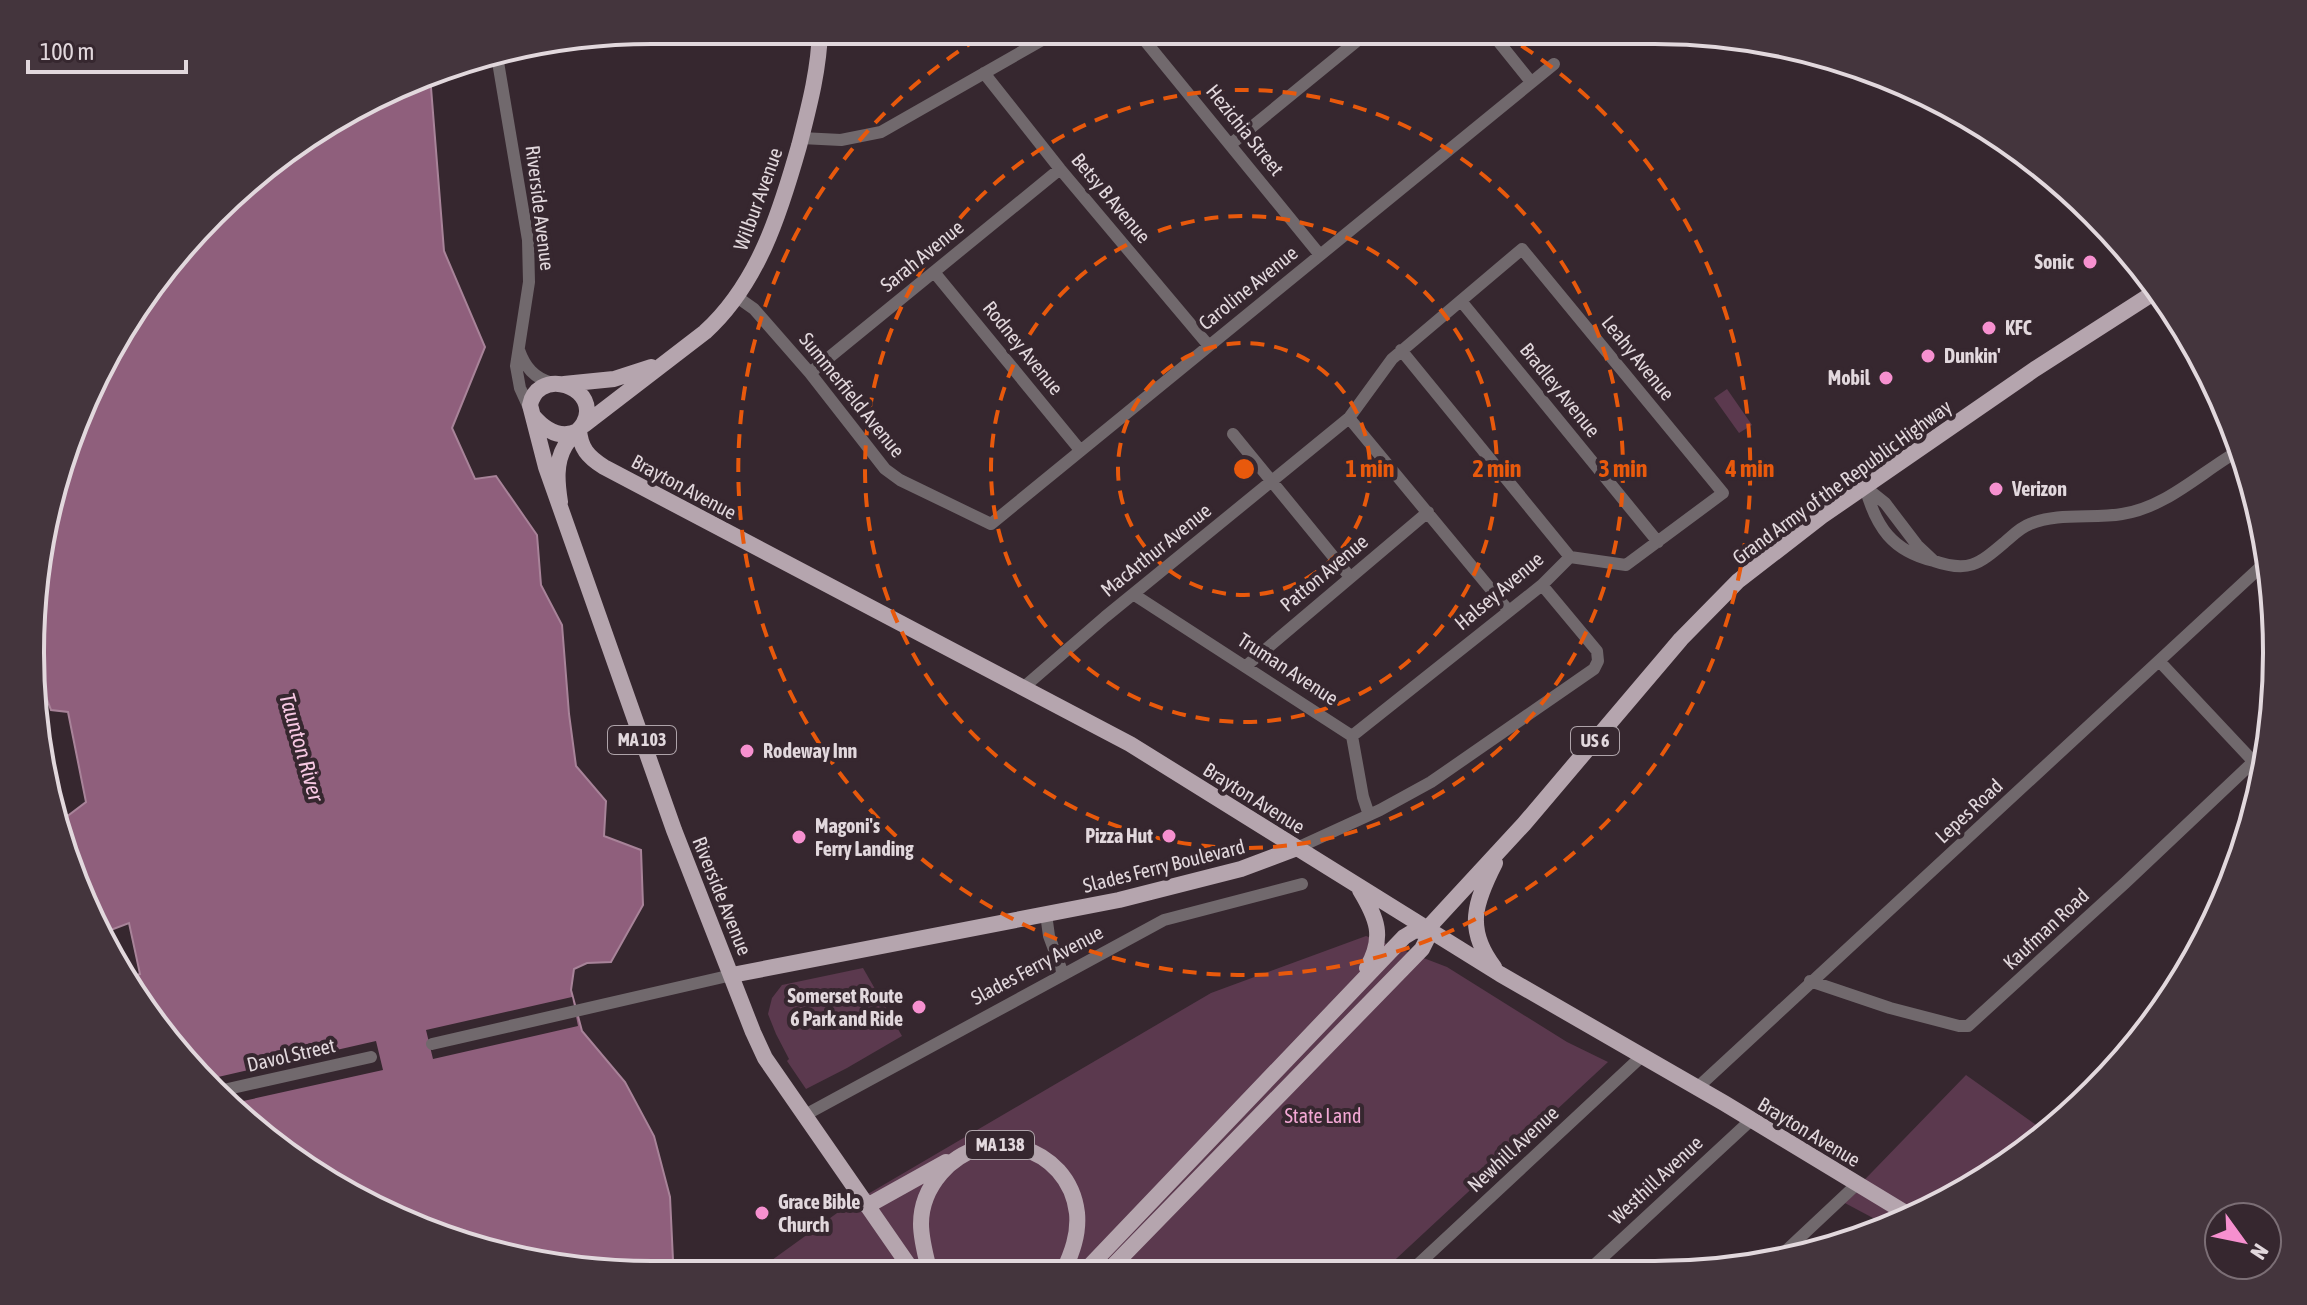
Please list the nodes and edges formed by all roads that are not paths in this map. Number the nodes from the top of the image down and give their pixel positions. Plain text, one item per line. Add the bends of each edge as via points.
1 (819, 44) edge
2 (1035, 44) edge
3 (1148, 44) edge
4 (1353, 44) edge
5 (1500, 44) edge
6 (498, 64) edge
7 (1554, 64) dead end
8 (984, 73) junction
9 (1531, 82) junction
10 (801, 138) junction
11 (1231, 144) junction
12 (1060, 169) junction
13 (1522, 249) joint
14 (1320, 255) junction
15 (934, 272) junction
16 (737, 297) junction
17 (2148, 297) edge
18 (1461, 301) junction
19 (1209, 346) junction
20 (519, 347) junction
21 (1401, 350) junction
22 (678, 354) junction
23 (810, 373) junction
24 (556, 384) junction
25 (531, 412) junction
26 (1349, 418) junction
27 (579, 429) junction
28 (1233, 434) dead end
29 (1080, 450) junction
30 (2230, 456) dead end
31 (1272, 482) junction
32 (1865, 487) junction
33 (1723, 493) joint
34 (560, 502) junction
35 (1428, 512) junction
36 (991, 524) joint
37 (1658, 542) junction
38 (1570, 557) junction
39 (2257, 570) edge
40 (1350, 577) junction
41 (1542, 585) junction
42 (1133, 594) junction
43 (1508, 610) junction
44 (2160, 662) junction
45 (1246, 666) junction
46 (1024, 687) junction
47 (1352, 736) junction
48 (2253, 761) joint
49 (1369, 815) junction
50 (1505, 844) junction
51 (1297, 848) junction
52 (1302, 884) dead end
53 (1357, 885) junction
54 (1046, 914) junction
55 (1427, 929) junction
56 (1063, 974) junction
57 (1500, 974) junction
58 (732, 975) junction
59 (1810, 981) junction
60 (1353, 990) junction
61 (432, 1044) dead end
62 (1642, 1056) junction
63 (371, 1057) dead end
64 (1697, 1088) junction
65 (228, 1089) edge
66 (805, 1115) junction
67 (1751, 1120) junction
68 (962, 1154) junction
69 (1857, 1184) junction
70 (867, 1206) junction
71 (1899, 1209) edge
72 (1793, 1244) edge
73 (906, 1261) edge
74 (928, 1261) edge
75 (1068, 1261) edge
76 (1094, 1261) edge
77 (1118, 1261) edge
78 (1422, 1261) edge
79 (1599, 1261) edge

1 - 10 main road, Wilbur Avenue / MA 103
2 - 8 street
3 - 11 street, Hezichia Street
4 - 11 street
5 - 9 street
6 - 20 street, Riverside Avenue via 528,240 529,282
7 - 9 street, Caroline Avenue
8 - 10 street via 881,132 841,140
8 - 12 street, Betsy B Avenue
9 - 14 street, Caroline Avenue
10 - 16 main road, Wilbur Avenue / MA 103 via 776,219
11 - 14 street, Hezichia Street
12 - 15 street, Sarah Avenue
12 - 19 street, Betsy B Avenue
13 - 18 street, MacArthur Avenue
13 - 33 street, Leahy Avenue
14 - 19 street, Caroline Avenue
15 - 23 street, Sarah Avenue
15 - 29 street, Rodney Avenue
16 - 22 main road, Wilbur Avenue / MA 103 via 714,325
16 - 23 street, Summerfield Avenue
17 - 32 main road, Grand Army of the Republic Highway / US 6
18 - 21 street, MacArthur Avenue
18 - 37 street, Bradley Avenue
19 - 29 street, Caroline Avenue
20 - 24 street via 536,377
20 - 25 street, Riverside Avenue via 516,366
21 - 26 street, MacArthur Avenue
21 - 38 street
22 - 24 main road, Wilbur Avenue / MA 103 via 625,376
22 - 27 main road, Wilbur Avenue / MA 103
23 - 36 street, Summerfield Avenue via 885,469
24 - 25 main road via 533,394
24 - 27 main road via 585,401 587,414
25 - 27 main road via 555,434
25 - 34 main road, Riverside Avenue / MA 103
26 - 31 street, MacArthur Avenue
26 - 35 street
27 - 34 main road, Riverside Avenue / MA 103 via 559,462
27 - 46 main road, Brayton Avenue via 588,455 610,470
28 - 31 street
29 - 36 street, Caroline Avenue
30 - 32 street via 2141,510 2028,524 1969,567 1934,561
31 - 40 street
31 - 42 street, MacArthur Avenue
32 - 50 main road, Grand Army of the Republic Highway / US 6 via 1792,538 1709,608
33 - 37 street, Halsey Avenue
34 - 58 main road, Riverside Avenue / MA 103 via 674,830
35 - 40 street, Patton Avenue
35 - 43 street
37 - 38 street, Halsey Avenue via 1626,565
38 - 41 street, Halsey Avenue
39 - 44 street, Lepes Road
40 - 45 street, Patton Avenue
41 - 43 street, Halsey Avenue
41 - 49 street, Slades Ferry Boulevard via 1596,649 1596,667 1431,782
42 - 45 street, Truman Avenue
42 - 46 street, MacArthur Avenue
43 - 47 street, Halsey Avenue
44 - 48 street
44 - 59 street, Lepes Road
45 - 47 street, Truman Avenue
46 - 51 main road, Brayton Avenue via 1130,744
47 - 49 street
48 - 59 street, Kaufman Road via 1968,1026 1890,1008
49 - 51 street, Slades Ferry Boulevard
50 - 55 main road, Grand Army of the Republic Highway / US 6
50 - 57 main road via 1475,917 1478,940
51 - 53 main road, Brayton Avenue
51 - 54 main road, Slades Ferry Boulevard via 1183,885
52 - 56 street, Slades Ferry Avenue via 1164,920
53 - 55 main road, Brayton Avenue
53 - 60 main road via 1375,918 1378,937
54 - 56 street
54 - 58 main road, Slades Ferry Boulevard
55 - 57 main road, Brayton Avenue
55 - 60 main road, US 6 via 1404,937
55 - 77 main road, US 6 via 1422,949
56 - 66 street, Slades Ferry Avenue
57 - 62 main road, Brayton Avenue
58 - 61 street
58 - 66 main road, Riverside Avenue / MA 103 via 765,1058
59 - 64 street, Lepes Road
60 - 76 main road, US 6
62 - 64 main road, Brayton Avenue
62 - 78 street, Newhill Avenue
63 - 65 street, Davol Street
64 - 67 main road, Brayton Avenue
66 - 70 main road, Riverside Avenue / MA 103
67 - 69 main road, Brayton Avenue
67 - 79 street, Westhill Avenue
68 - 70 main road
68 - 74 main road, MA 138 via 936,1179 924,1205
68 - 75 main road, MA 138 via 1012,1146 1056,1169 1072,1194 1077,1222
69 - 71 main road, Brayton Avenue
69 - 72 street
70 - 73 main road, Riverside Avenue / MA 103

